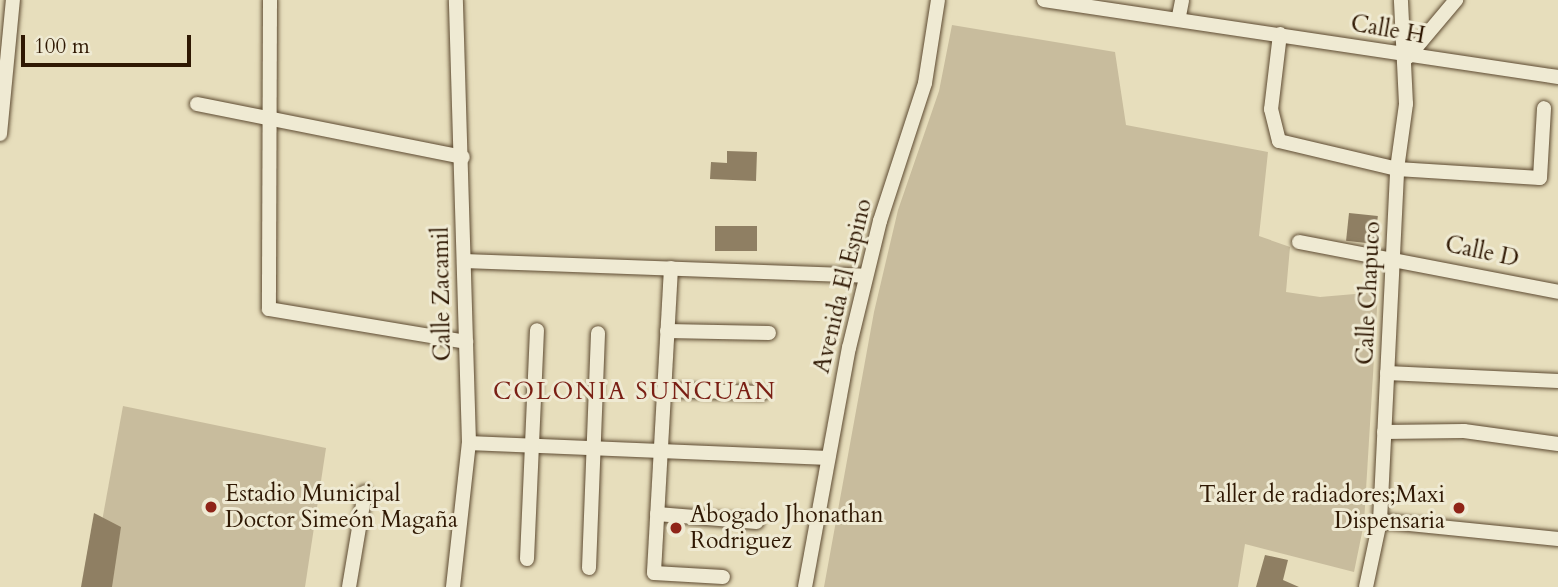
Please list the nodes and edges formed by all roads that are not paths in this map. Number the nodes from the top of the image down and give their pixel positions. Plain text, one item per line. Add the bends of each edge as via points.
1 (13, 0) edge
2 (271, 0) edge
3 (456, 0) edge
4 (938, 0) edge
5 (1044, 0) edge
6 (1182, 0) edge
7 (1401, 0) edge
8 (1456, 0) edge
9 (1081, 2) edge
10 (1179, 16) junction
11 (1280, 34) junction
12 (1408, 57) junction
13 (1558, 77) edge
14 (197, 104) dead end
15 (1544, 108) dead end
16 (271, 120) junction
17 (0, 134) edge
18 (463, 157) junction
19 (1396, 169) junction
20 (1299, 242) dead end
21 (1396, 258) junction
22 (464, 261) junction
23 (671, 268) junction
24 (866, 276) junction
25 (1558, 292) edge
26 (537, 330) dead end
27 (667, 331) junction
28 (598, 333) dead end
29 (769, 333) dead end
30 (466, 342) junction
31 (1387, 373) junction
32 (1558, 381) edge
33 (664, 390) junction
34 (762, 393) dead end
35 (1384, 432) junction
36 (469, 443) junction
37 (1558, 444) edge
38 (531, 445) junction
39 (593, 448) junction
40 (660, 451) junction
41 (828, 458) junction
42 (365, 492) dead end
43 (657, 514) junction
44 (1380, 521) junction
45 (757, 522) dead end
46 (1558, 539) edge
47 (527, 559) dead end
48 (589, 568) dead end
49 (723, 577) dead end
50 (349, 587) edge
51 (453, 587) edge
52 (805, 587) edge
53 (1366, 587) edge

1 - 17 street
2 - 16 street
3 - 18 street, Calle Zacamil
4 - 24 street, Avenida El Espino via 925,83
5 - 9 street, Calle H
6 - 10 street
7 - 12 street, Calle Chapuco
8 - 12 street
9 - 10 street, Calle H
10 - 11 street, Calle H
11 - 12 street, Calle H
11 - 19 street via 1271,109 1279,141
12 - 13 street, Calle H
12 - 19 street, Calle Chapuco
14 - 16 street
15 - 19 street via 1540,178
16 - 18 street
16 - 30 street via 269,309
18 - 22 street, Calle Zacamil
19 - 21 street, Calle Chapuco
20 - 21 street, Calle D
21 - 25 street, Calle D
21 - 31 street, Calle Chapuco
22 - 23 street
22 - 30 street, Calle Zacamil
23 - 24 street
23 - 27 street
24 - 41 street, Avenida El Espino
26 - 38 street
27 - 29 street
27 - 33 street
28 - 39 street
30 - 36 street, Calle Zacamil
31 - 32 street
31 - 35 street, Calle Chapuco
33 - 34 street
33 - 40 street
35 - 37 street via 1464,431
35 - 44 street, Calle Chapuco
36 - 38 street
36 - 51 street, Calle Zacamil
38 - 39 street
38 - 47 street
39 - 40 street
39 - 48 street
40 - 41 street
40 - 43 street
41 - 52 street, Avenida El Espino
42 - 50 street
43 - 45 street
43 - 49 street via 654,573
44 - 46 street
44 - 53 street, Calle Chapuco

